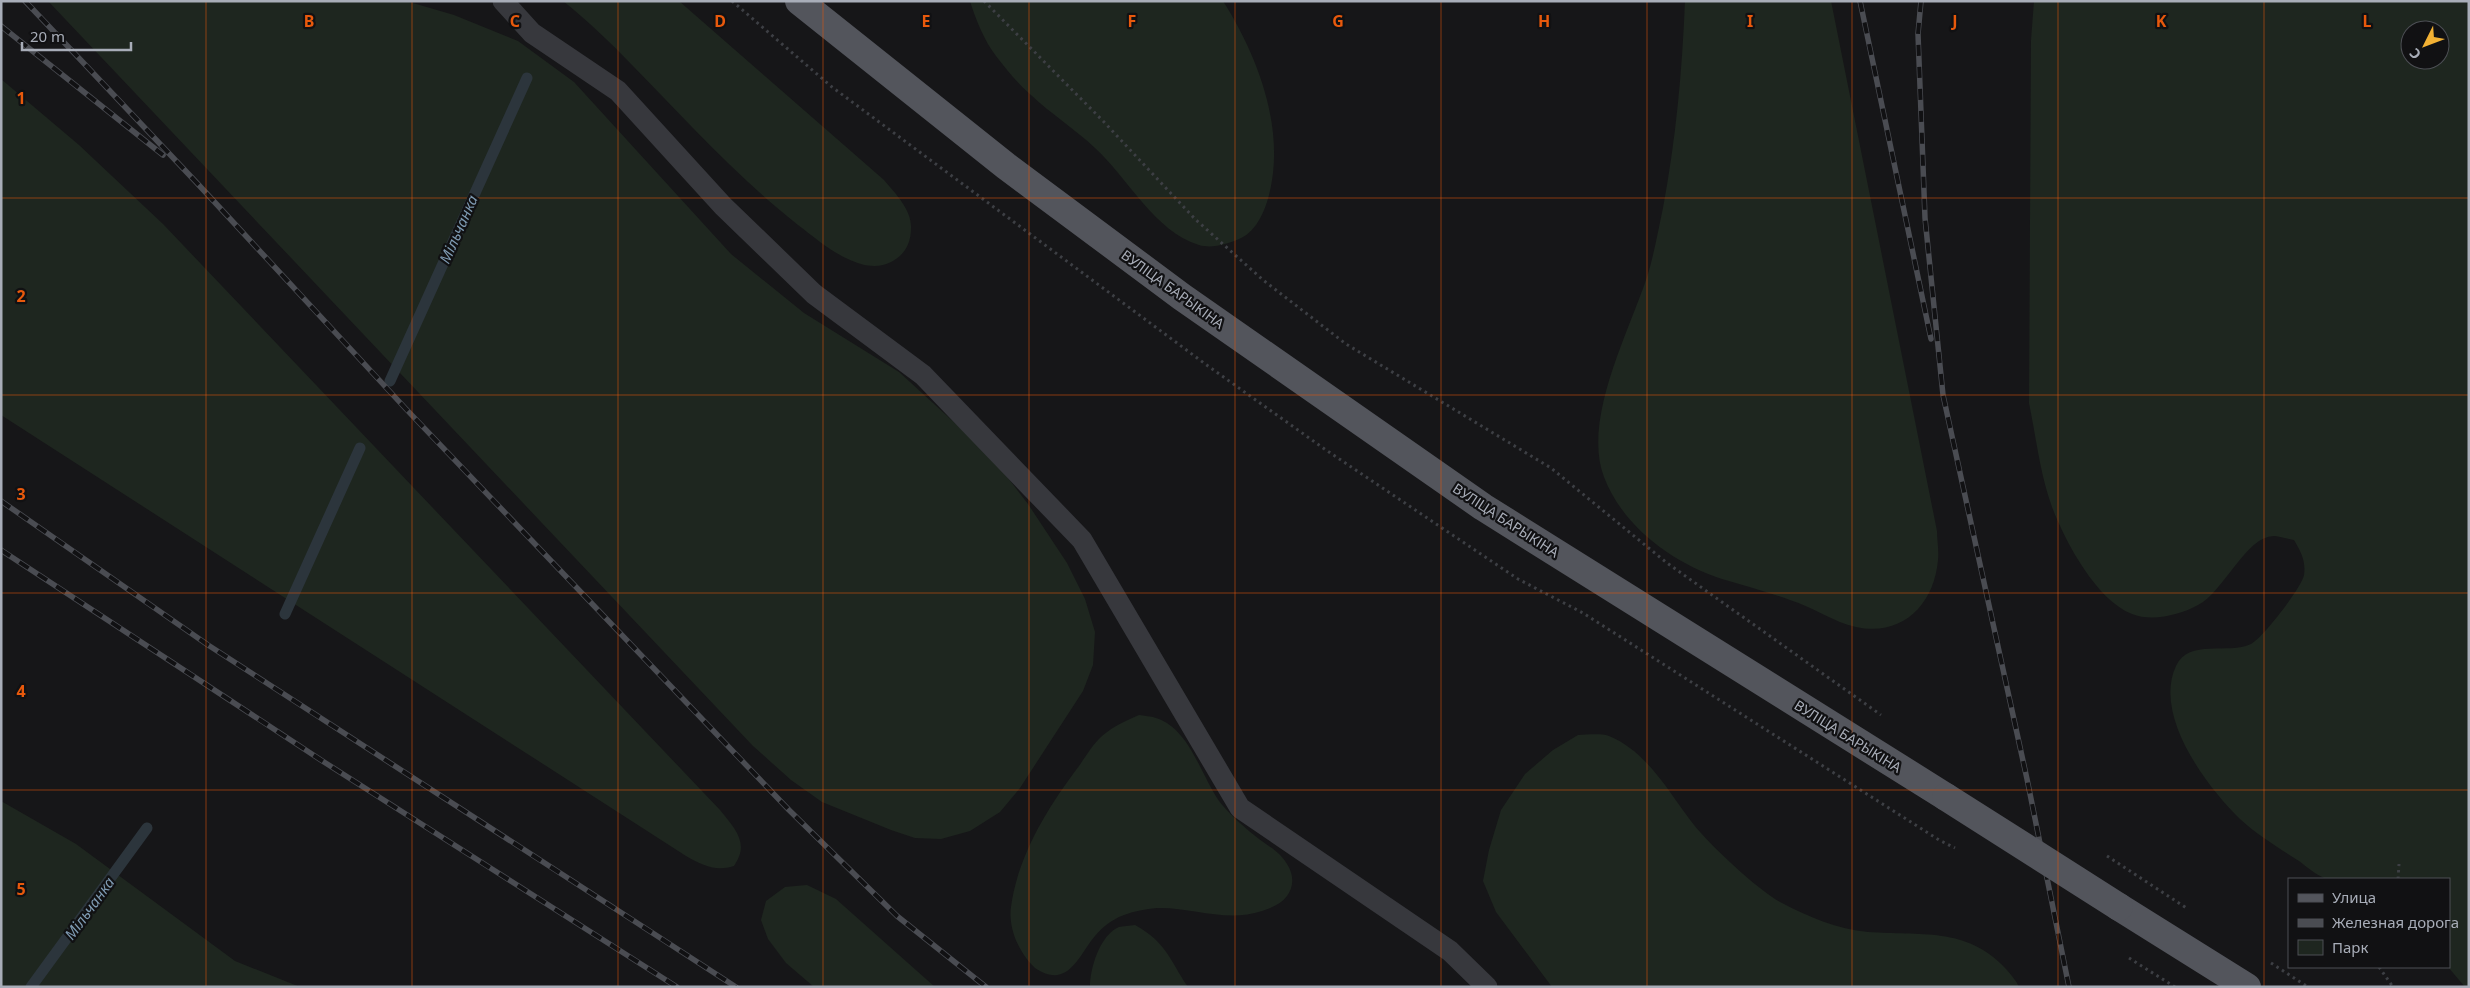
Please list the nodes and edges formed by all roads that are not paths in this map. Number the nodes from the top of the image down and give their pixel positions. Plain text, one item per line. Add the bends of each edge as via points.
1 (503, 1) edge
2 (799, 1) edge
3 (1486, 987) edge
4 (2247, 987) edge

1 - 3 lane via 532,33 618,91 723,206 814,294 923,375 1082,540 1240,808 1450,951
2 - 4 main road, ВУЛІЦА БАРЫКІНА, bridge via 1006,166 1182,297 1466,495

